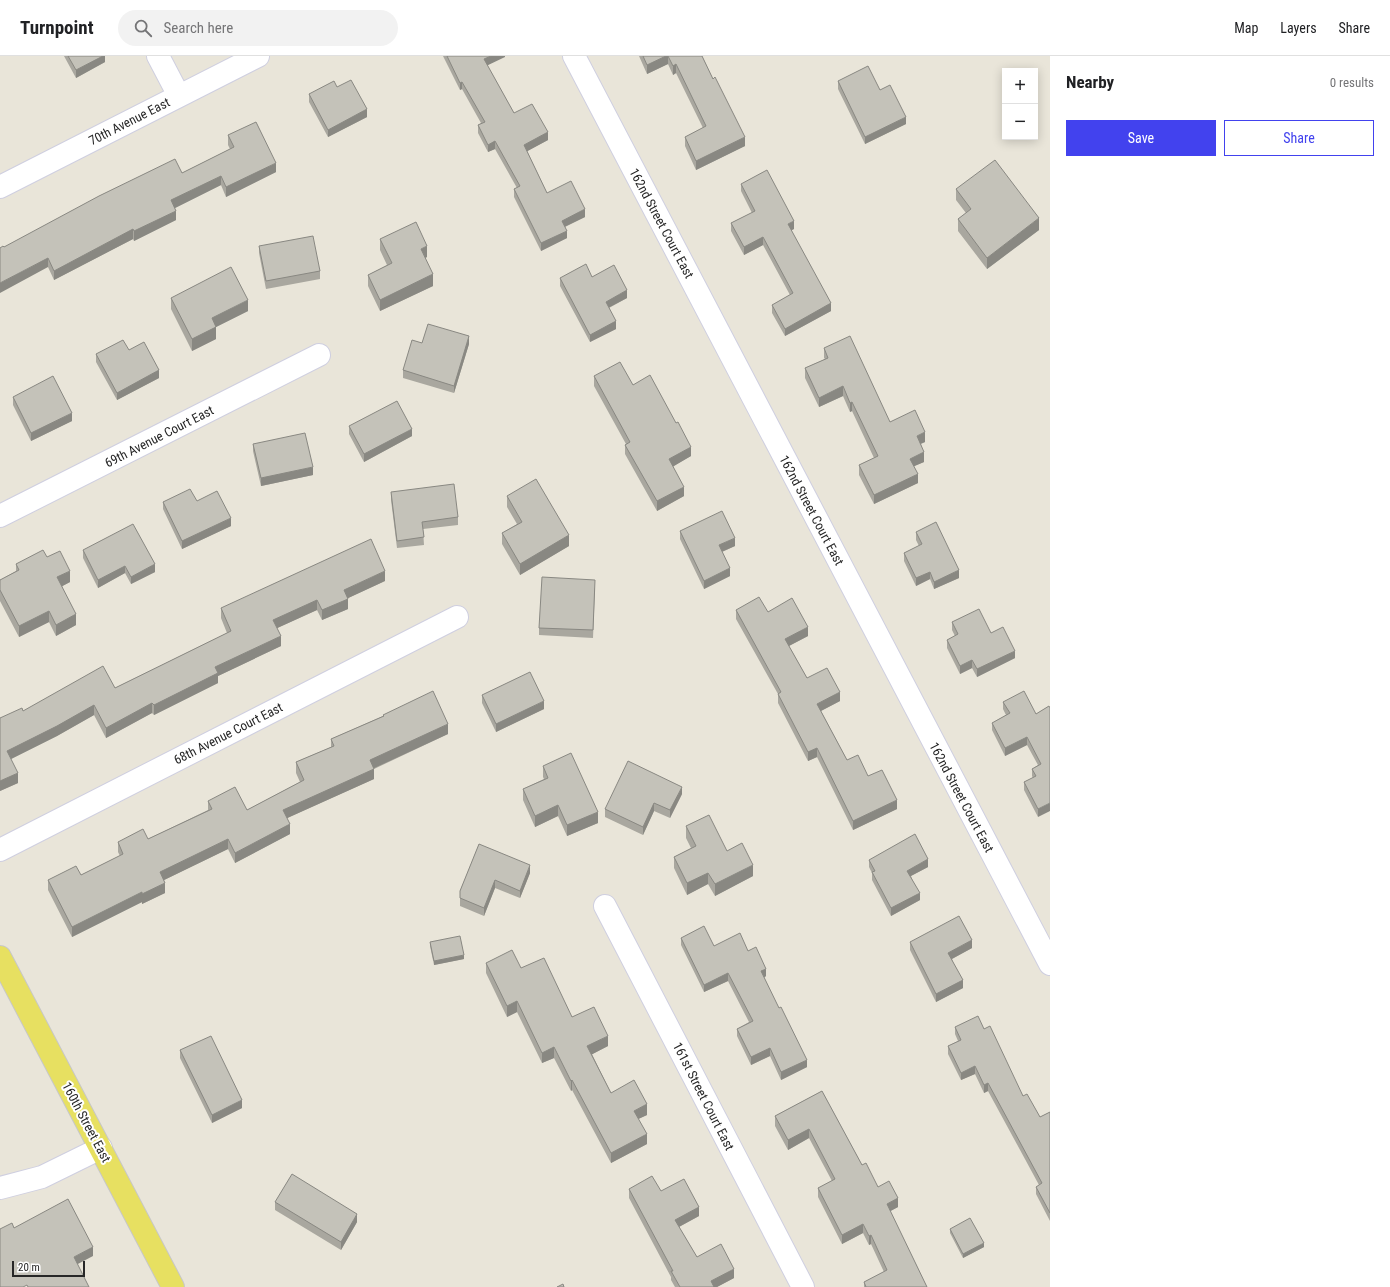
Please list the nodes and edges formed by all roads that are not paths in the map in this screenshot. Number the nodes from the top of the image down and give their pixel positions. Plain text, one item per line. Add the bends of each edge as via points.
1 (158, 56) edge
2 (258, 56) edge
3 (574, 56) edge
4 (179, 96) junction
5 (0, 187) edge
6 (319, 356) dead end
7 (0, 516) edge
8 (457, 616) dead end
9 (0, 850) edge
10 (605, 906) dead end
11 (0, 957) edge
12 (1050, 964) edge
13 (101, 1148) junction
14 (0, 1188) edge
15 (173, 1287) edge
16 (803, 1287) edge

1 - 4 street
2 - 4 street, 70th Avenue East
3 - 12 street, 162nd Street Court East
4 - 5 street, 70th Avenue East
6 - 7 street, 69th Avenue Court East
8 - 9 street, 68th Avenue Court East
10 - 16 street, 161st Street Court East
11 - 13 main road, 160th Street East
13 - 14 street via 42,1177
13 - 15 main road, 160th Street East

